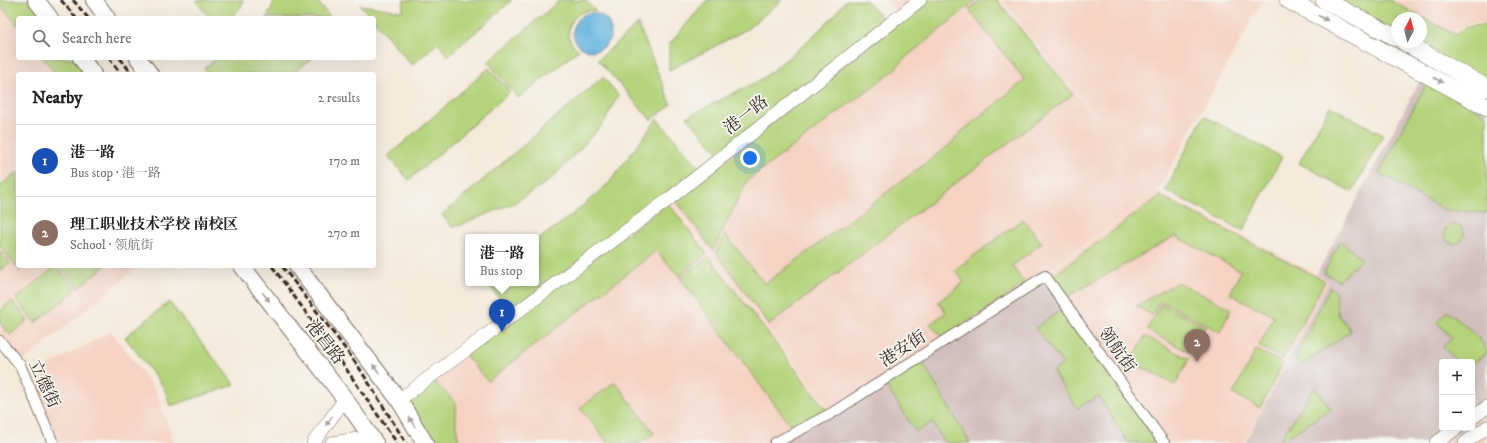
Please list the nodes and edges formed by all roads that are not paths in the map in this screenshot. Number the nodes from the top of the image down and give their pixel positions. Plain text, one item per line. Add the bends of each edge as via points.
1 (36, 0) edge
2 (94, 0) edge
3 (920, 0) edge
4 (1288, 0) edge
5 (1324, 0) edge
6 (48, 16) edge
7 (106, 16) edge
8 (1391, 35) edge
9 (1415, 48) edge
10 (82, 60) edge
11 (140, 60) edge
12 (92, 72) edge
13 (148, 72) edge
14 (1487, 88) edge
15 (1487, 107) edge
16 (244, 268) edge
17 (299, 268) edge
18 (1045, 276) joint
19 (0, 342) edge
20 (345, 399) junction
21 (399, 400) junction
22 (1487, 407) edge
23 (1475, 416) edge
24 (1487, 427) edge
25 (1453, 431) edge
26 (373, 440) edge
27 (52, 443) edge
28 (313, 443) edge
29 (332, 443) edge
30 (425, 443) edge
31 (775, 443) edge
32 (1164, 443) edge
33 (1436, 443) edge
34 (1465, 443) edge

1 - 6 main road
2 - 7 main road
3 - 21 street, 港一路 via 669,199
4 -> 15 highway
5 - 8 highway
9 - 14 highway
10 - 12 main road
11 - 13 main road
16 -> 20 main road, 港昌路
21 -> 17 main road, 港昌路
18 - 31 street, 港安街 via 832,414
18 - 32 street, 领航街
19 - 27 street, 立德街 via 20,365
20 - 26 main road, 港昌路
20 -> 28 street
30 -> 21 main road, 港昌路
22 - 23 street
24 - 34 street
25 - 33 street
26 - 29 street

